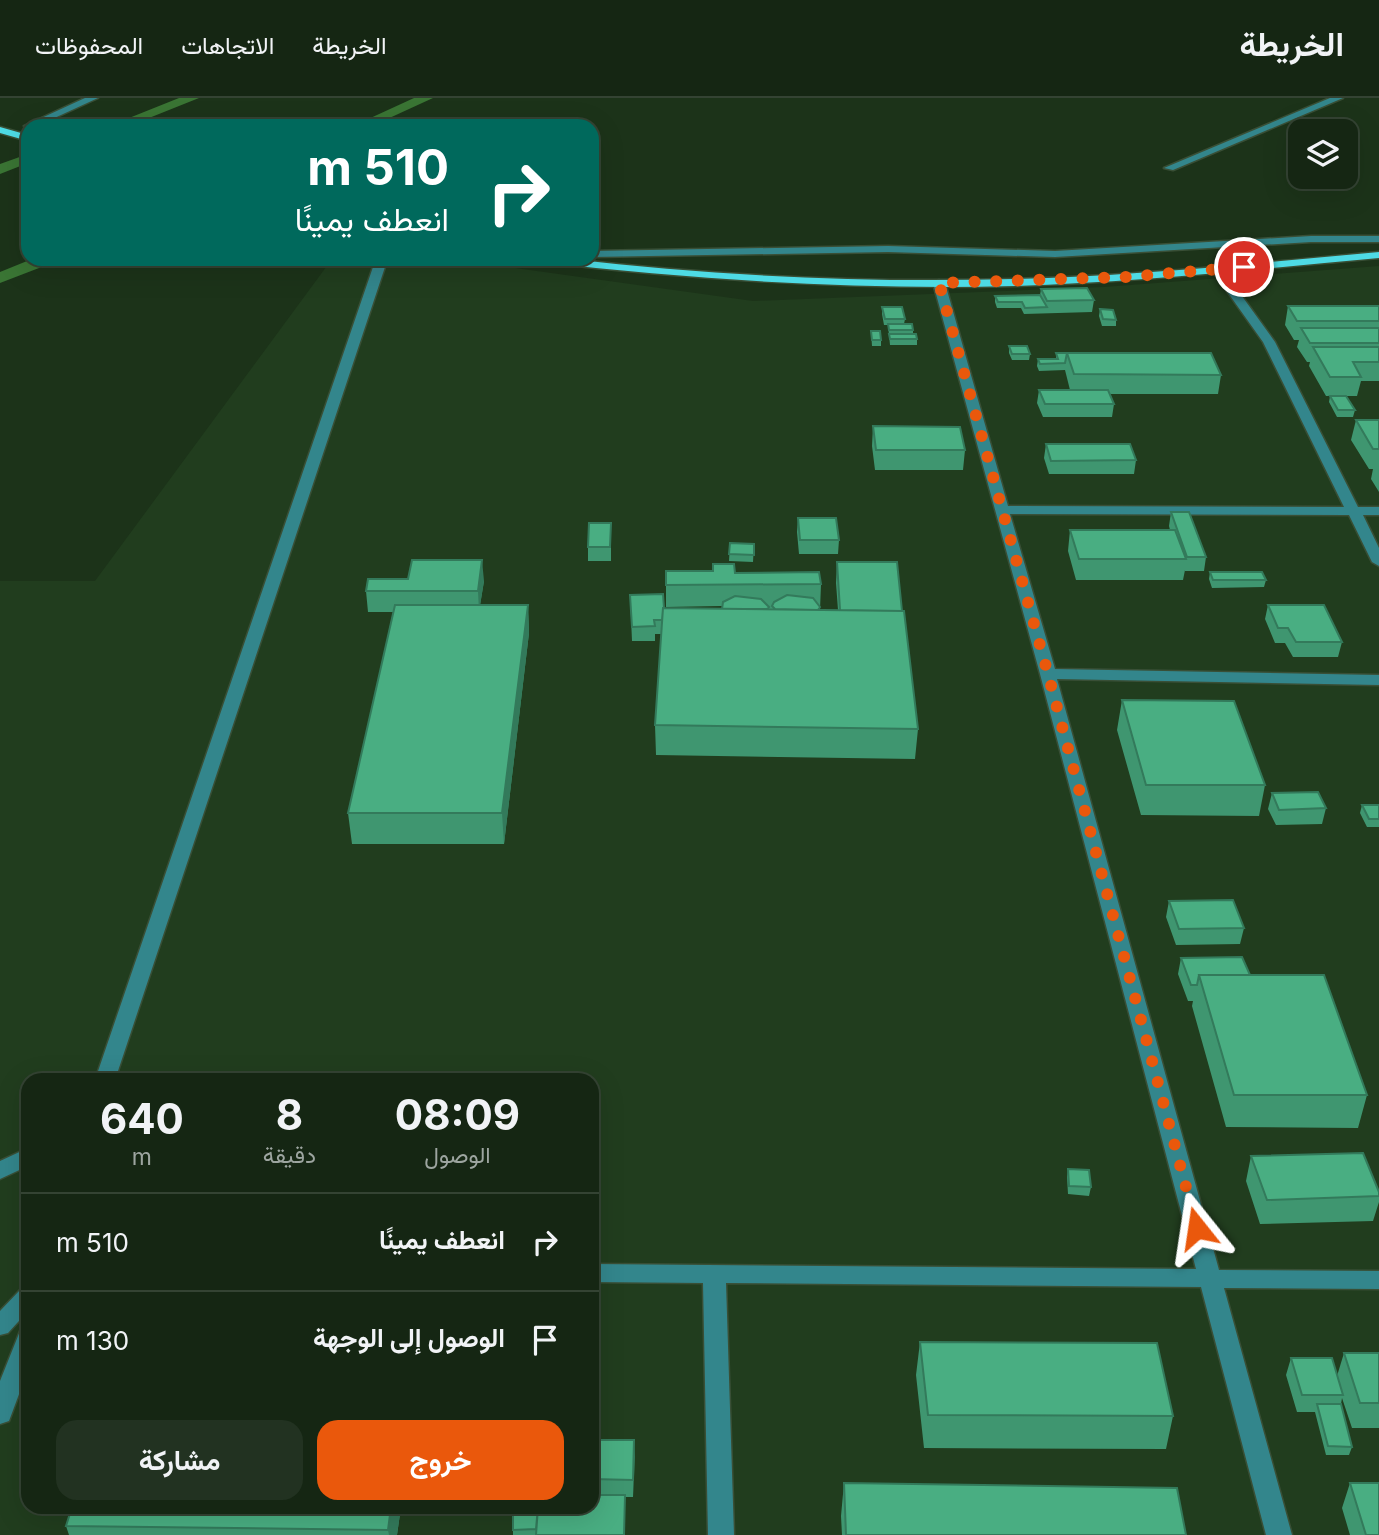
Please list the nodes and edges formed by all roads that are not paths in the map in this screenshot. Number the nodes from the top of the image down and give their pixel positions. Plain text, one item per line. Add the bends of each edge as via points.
1 (93, 98) edge
2 (1338, 98) edge
3 (45, 119) edge
4 (0, 130) edge
5 (21, 130) edge
6 (12, 134) junction
7 (21, 136) edge
8 (1169, 168) dead end
9 (1379, 239) edge
10 (599, 254) edge
11 (1379, 255) edge
12 (380, 266) edge
13 (598, 266) edge
14 (1217, 269) junction
15 (939, 283) junction
16 (1002, 510) junction
17 (1353, 510) junction
18 (1379, 510) edge
19 (1379, 562) edge
20 (1048, 674) junction
21 (1379, 680) edge
22 (107, 1073) edge
23 (21, 1160) edge
24 (0, 1171) edge
25 (599, 1273) edge
26 (714, 1274) junction
27 (1210, 1279) junction
28 (1379, 1280) edge
29 (21, 1304) edge
30 (0, 1326) edge
31 (21, 1357) edge
32 (0, 1414) edge
33 (721, 1535) edge
34 (1279, 1535) edge

1 - 3 street
2 - 8 street
4 - 6 main road
5 - 6 street
6 - 7 main road
9 - 10 street via 1055,254 888,249
11 - 14 main road
12 - 22 street
13 - 15 main road via 769,280
14 - 15 main road
14 - 17 street via 1269,342
15 - 16 street
16 - 17 street
16 - 20 street
17 - 18 street
17 - 19 street
20 - 21 street
20 - 27 street
23 - 24 street
25 - 26 street
26 - 27 street
26 - 33 street
27 - 28 street
27 - 34 street
29 - 30 street
31 - 32 street

